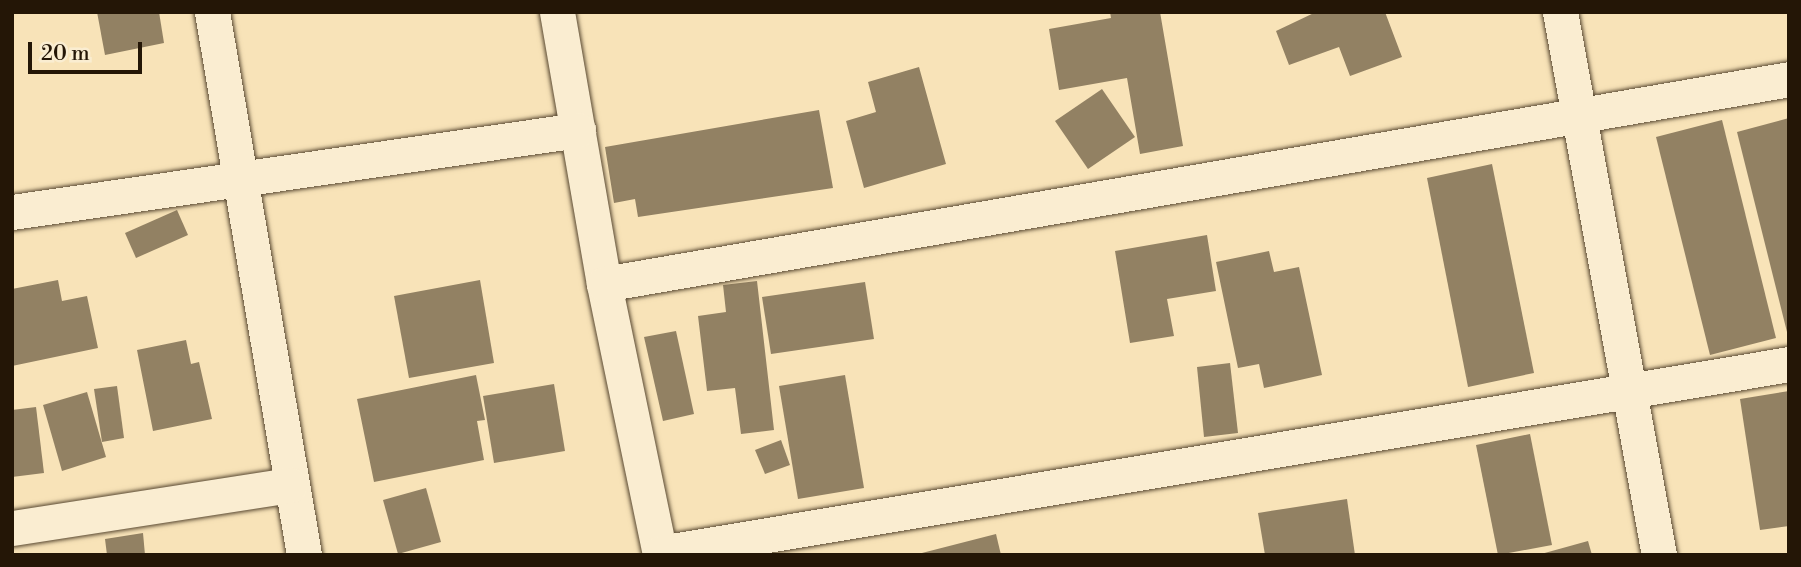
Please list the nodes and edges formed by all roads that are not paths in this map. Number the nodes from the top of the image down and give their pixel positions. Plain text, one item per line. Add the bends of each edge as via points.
1 (212, 12) edge
2 (557, 12) edge
3 (1560, 12) edge
4 (1789, 79) edge
5 (1577, 112) junction
6 (578, 130) junction
7 (242, 176) junction
8 (12, 212) edge
9 (604, 284) junction
10 (1789, 363) edge
11 (1632, 387) junction
12 (290, 485) junction
13 (12, 528) edge
14 (660, 554) edge
15 (304, 555) edge
16 (1659, 555) edge

1 - 7 street
2 - 6 street
3 - 5 street
4 - 5 street
5 - 9 street
5 - 11 street
6 - 7 street
6 - 9 street
7 - 8 street
7 - 12 street
9 - 14 street
10 - 11 street
11 - 14 street
11 - 16 street
12 - 13 street
12 - 15 street

